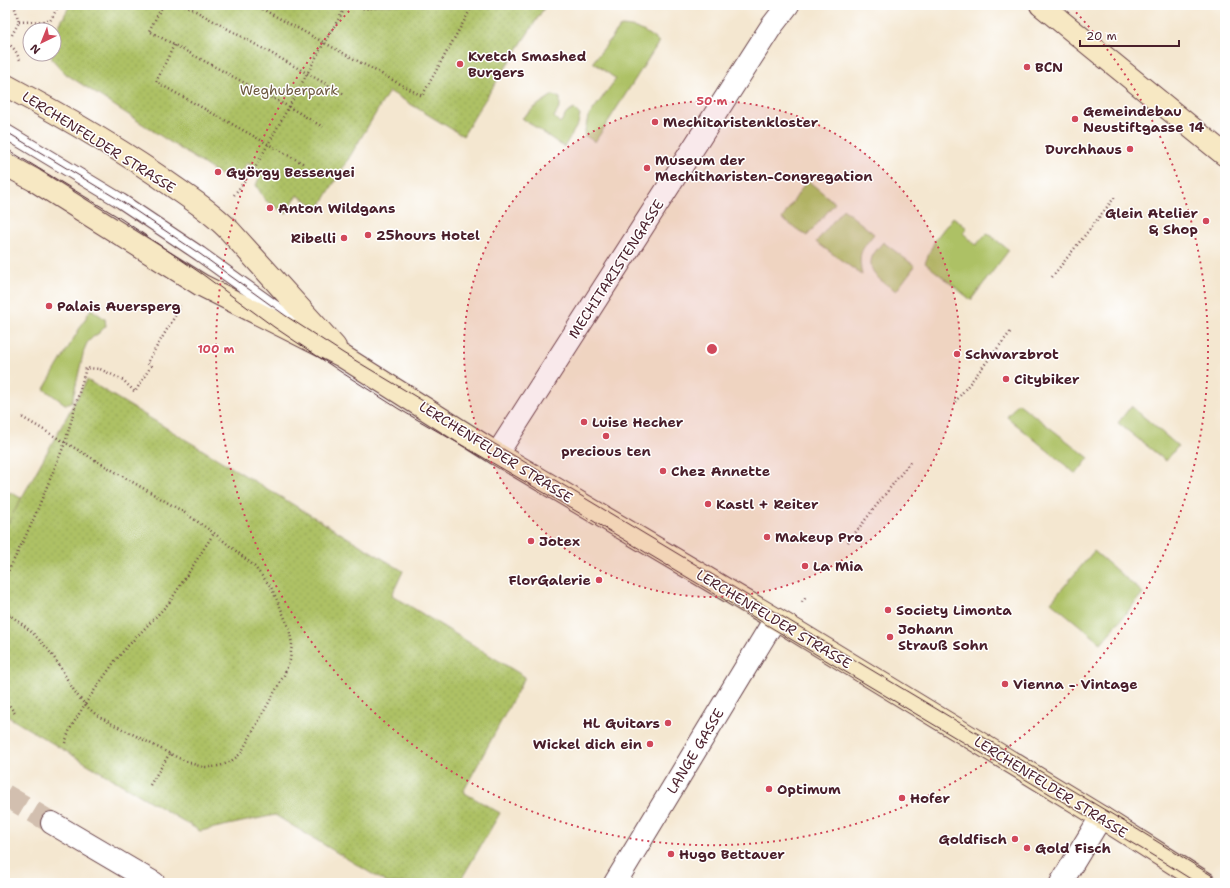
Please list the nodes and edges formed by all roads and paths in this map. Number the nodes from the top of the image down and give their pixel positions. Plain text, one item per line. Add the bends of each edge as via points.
1 (14, 5) edge
2 (59, 5) edge
3 (163, 5) edge
4 (185, 5) edge
5 (255, 5) edge
6 (347, 5) edge
7 (383, 5) edge
8 (473, 5) edge
9 (788, 5) edge
10 (1041, 5) edge
11 (19, 22) junction
12 (12, 35) dead end
13 (324, 43) junction
14 (174, 45) junction
15 (308, 73) junction
16 (5, 85) edge
17 (344, 94) dead end
18 (289, 107) junction
19 (324, 127) dead end
20 (5, 132) edge
21 (268, 144) junction
22 (1225, 155) edge
23 (5, 164) edge
24 (304, 164) dead end
25 (1115, 197) dead end
26 (216, 217) junction
27 (1052, 277) dead end
28 (182, 304) dead end
29 (1012, 330) dead end
30 (342, 356) junction
31 (955, 402) dead end
32 (20, 416) dead end
33 (64, 443) junction
34 (497, 454) junction
35 (911, 461) dead end
36 (214, 533) junction
37 (848, 542) dead end
38 (5, 578) edge
39 (5, 612) edge
40 (10, 615) junction
41 (775, 619) junction
42 (5, 623) edge
43 (5, 699) edge
44 (85, 704) junction
45 (16, 715) dead end
46 (65, 743) dead end
47 (170, 753) junction
48 (150, 785) dead end
49 (1101, 817) junction
50 (52, 823) tunnel mouth
51 (154, 883) edge
52 (615, 883) edge
53 (1061, 883) edge
54 (1205, 883) edge

1 - 11 path
2 - 11 path via 50,21
3 - 14 path via 149,31
4 - 15 path
5 - 13 path
6 - 7 path via 360,9
6 - 13 path
8 - 13 path via 422,96
9 - 34 street, MECHITARISTENGASSE via 771,27
10 - 22 main road
11 - 12 path
13 - 15 path
14 - 18 path
14 - 21 path via 156,82
15 - 17 path
15 - 18 path
16 - 26 main road, LERCHENFELDER STRASSE via 139,163
18 - 19 path
18 - 21 path
20 - 30 lane, LERCHENFELDER STRASSE via 122,201
21 - 24 path
21 - 26 path via 255,168
23 - 30 main road, LERCHENFELDER STRASSE via 201,285
25 - 27 path
26 - 30 main road, LERCHENFELDER STRASSE
28 - 33 path via 147,363 151,366 135,392 123,380 100,369 86,368
29 - 31 path
30 - 34 main road, LERCHENFELDER STRASSE
32 - 33 path
33 - 36 path via 182,511
33 - 38 path via 31,525
34 - 41 main road, LERCHENFELDER STRASSE
35 - 37 path
36 - 44 path via 169,603 115,661
36 - 47 path via 253,565 271,587 289,628 292,644 290,660 241,753 234,760 206,767
39 - 40 path
40 - 42 path
40 - 44 path via 30,630 48,649 75,693
41 - 49 main road, LERCHENFELDER STRASSE
41 - 52 street, LANGE GASSE
43 - 45 path
44 - 46 path
44 - 47 path via 99,716
47 - 48 path
49 - 53 street
49 - 54 main road, LERCHENFELDER STRASSE
50 - 51 street

